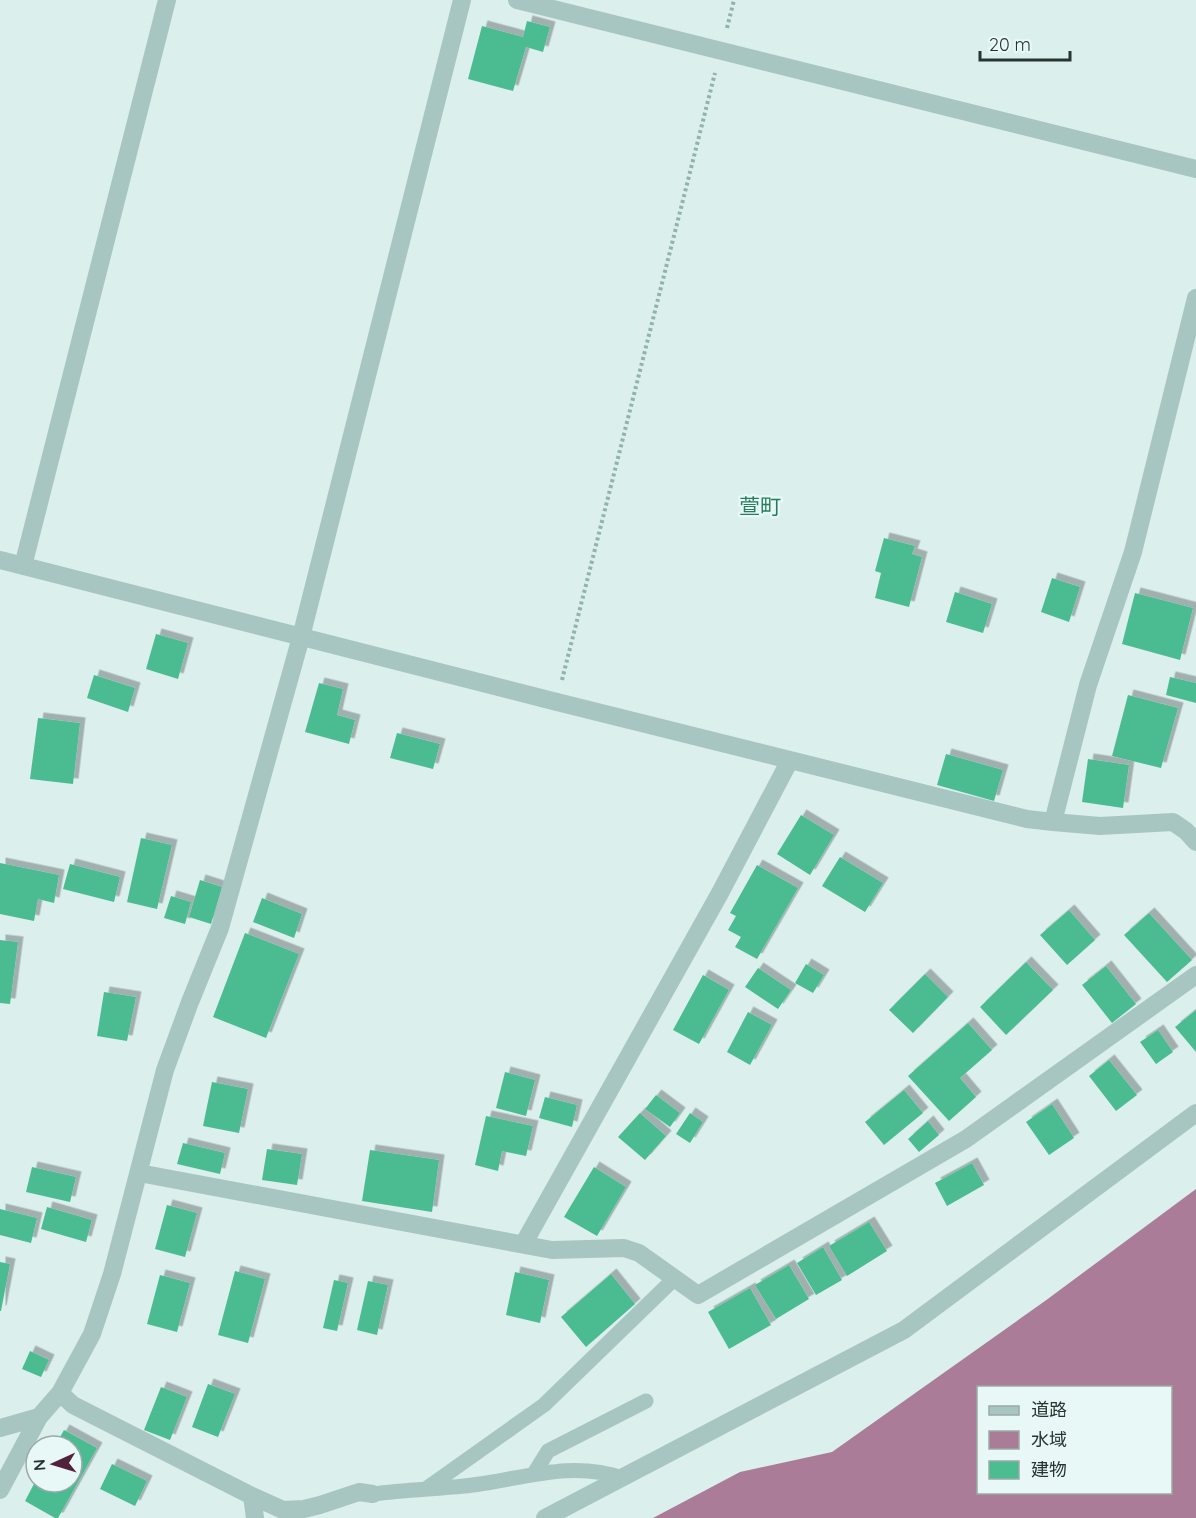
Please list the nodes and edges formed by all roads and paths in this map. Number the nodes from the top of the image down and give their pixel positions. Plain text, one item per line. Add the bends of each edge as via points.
1 (166, 0) edge
2 (462, 0) edge
3 (518, 0) edge
4 (734, 0) edge
5 (721, 50) junction
6 (1196, 169) edge
7 (1196, 298) edge
8 (0, 560) edge
9 (23, 566) junction
10 (302, 637) junction
11 (557, 702) junction
12 (790, 760) junction
13 (1053, 822) junction
14 (1196, 842) edge
15 (1196, 975) edge
16 (1196, 1113) edge
17 (139, 1173) junction
18 (524, 1243) junction
19 (674, 1280) junction
20 (60, 1393) junction
21 (646, 1401) dead end
22 (39, 1417) junction
23 (0, 1428) edge
24 (535, 1472) junction
25 (622, 1478) junction
26 (427, 1488) junction
27 (0, 1490) edge
28 (373, 1494) joint
29 (252, 1496) junction
30 (255, 1518) edge
31 (545, 1518) edge

1 - 9 street
2 - 10 street
3 - 5 street
4 - 5 path
5 - 6 street
5 - 11 path
7 - 13 street via 1133,552 1088,685
8 - 9 street
9 - 10 street
10 - 11 street
10 - 17 street via 232,890 165,1070
11 - 12 street
12 - 13 street via 1027,819
12 - 18 street
13 - 14 street via 1100,826 1173,822
15 - 19 street via 966,1139 855,1204 698,1295
16 - 25 street via 904,1330
17 - 18 street
17 - 20 street via 92,1335
18 - 19 street via 552,1250 624,1248 639,1253
19 - 26 lane via 544,1405
20 - 22 street
20 - 29 street via 73,1405
21 - 24 lane via 548,1451
22 - 23 street
22 - 27 street
24 - 25 lane via 603,1471
24 - 26 lane via 466,1486
25 - 31 street
26 - 28 lane
28 - 29 street via 359,1492 304,1509 283,1510
29 - 30 street

